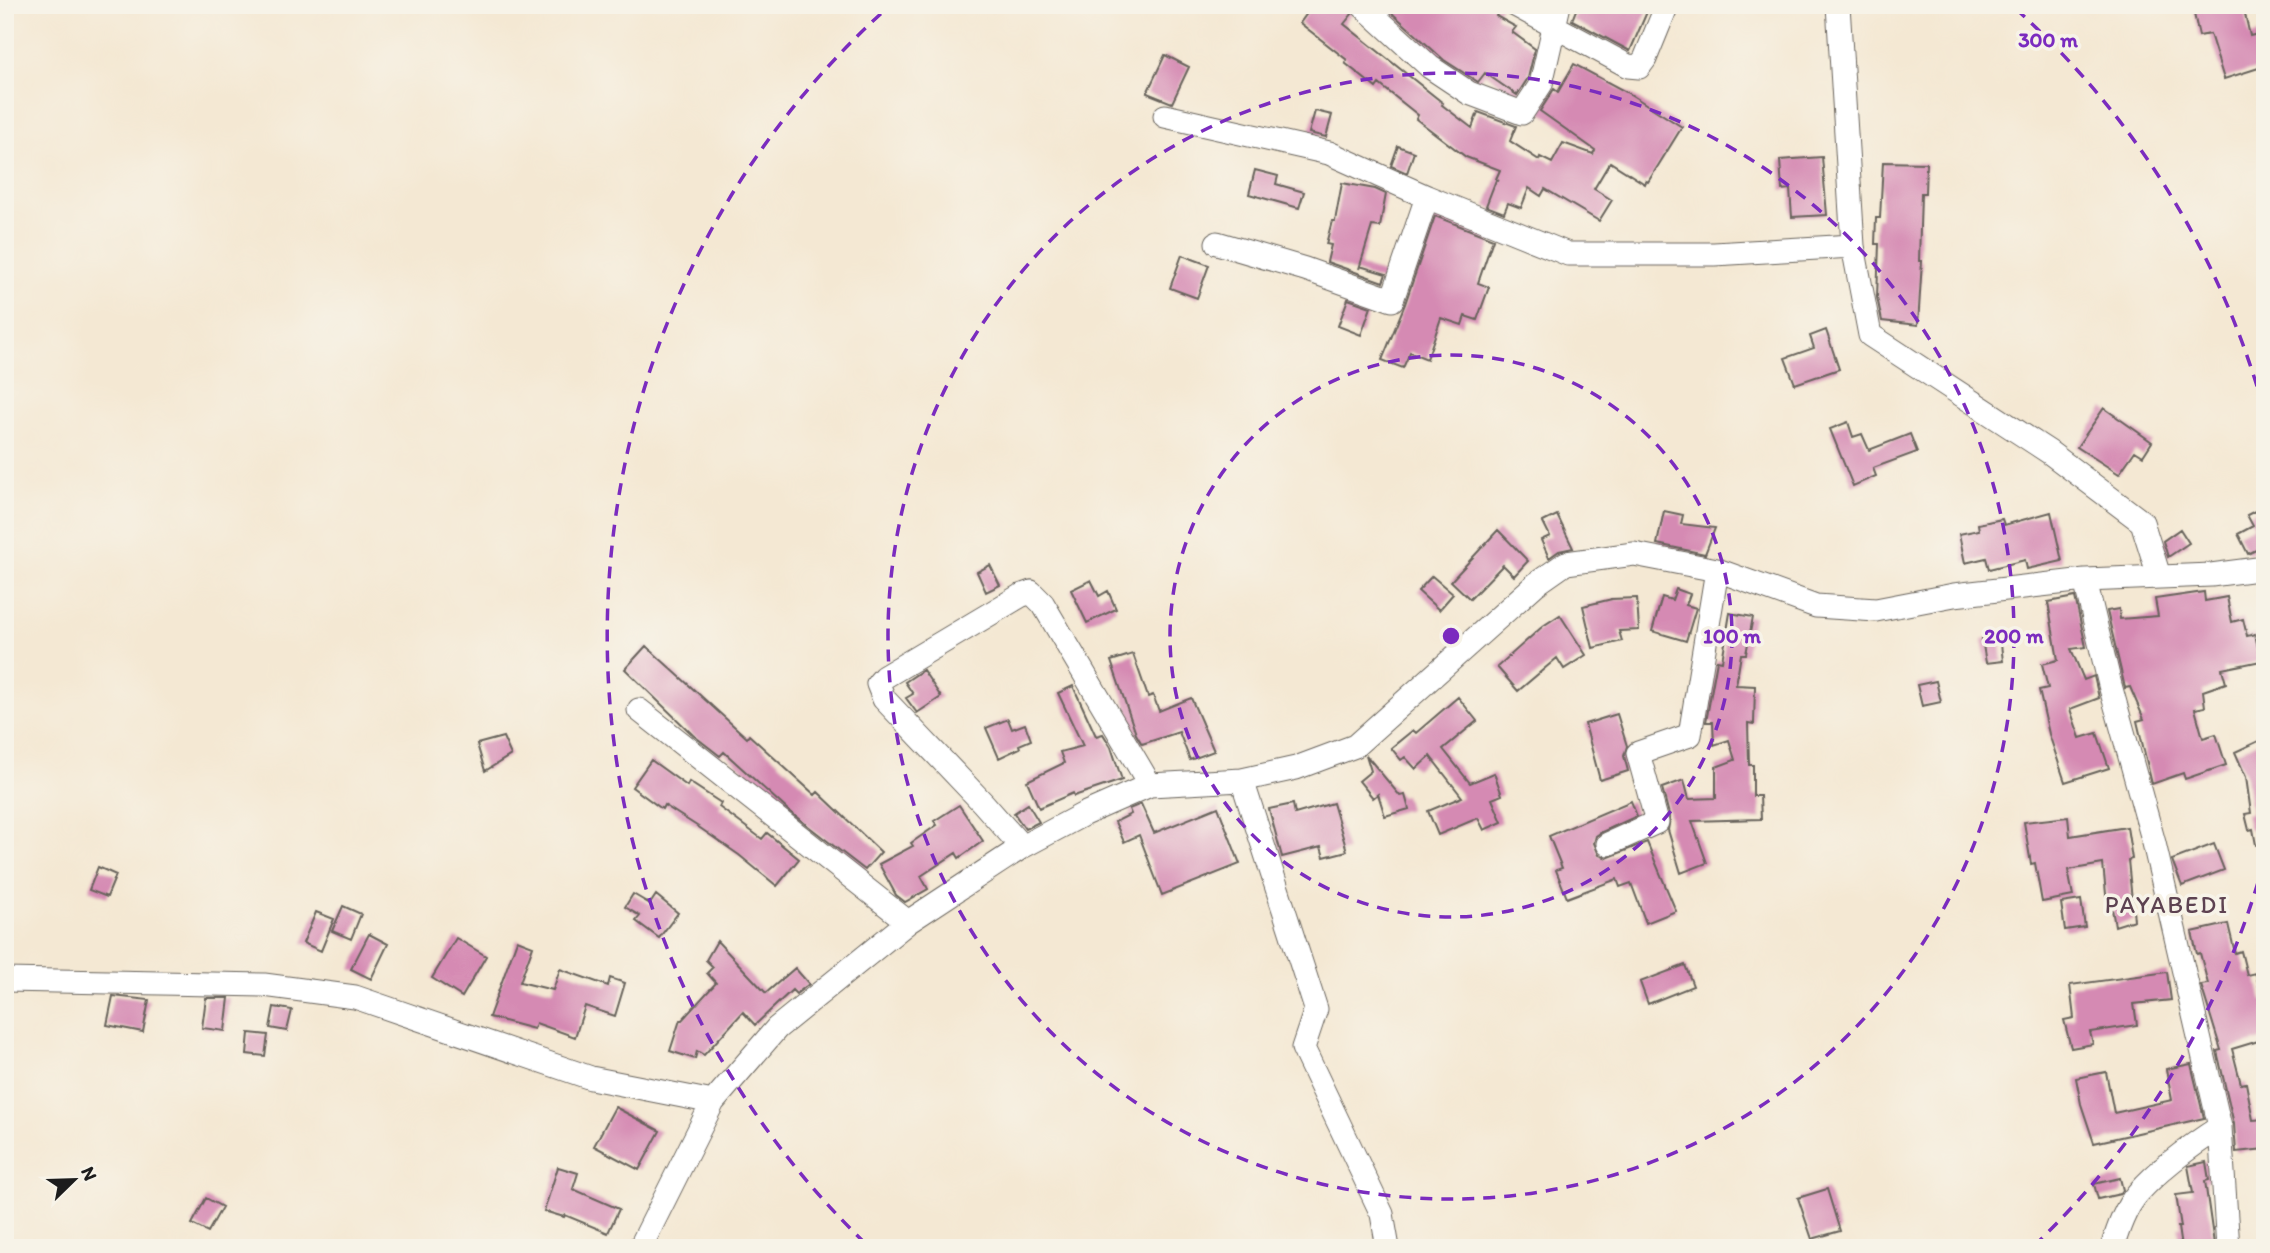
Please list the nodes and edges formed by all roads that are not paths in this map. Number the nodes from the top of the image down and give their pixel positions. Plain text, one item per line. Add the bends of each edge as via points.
1 (1362, 5) edge
2 (1515, 5) edge
3 (1667, 5) edge
4 (1838, 5) edge
5 (1556, 16) edge
6 (1165, 116) dead end
7 (1427, 197) junction
8 (1217, 243) dead end
9 (1853, 247) junction
10 (2265, 568) edge
11 (1717, 570) junction
12 (2159, 576) junction
13 (2085, 580) junction
14 (639, 710) dead end
15 (1242, 780) junction
16 (1150, 785) junction
17 (1608, 844) dead end
18 (1022, 847) junction
19 (908, 922) junction
20 (5, 979) edge
21 (713, 1102) junction
22 (2220, 1127) junction
23 (649, 1244) edge
24 (1388, 1248) edge
25 (2112, 1248) edge
26 (2228, 1248) edge

1 - 5 street via 1430,67 1469,93 1522,113 1541,84
2 - 5 street
3 - 5 street via 1639,66 1628,66
4 - 9 street
6 - 7 street via 1329,153
7 - 8 street via 1392,300
7 - 9 street via 1568,254 1714,254
9 - 12 street via 1870,335 2049,452 2142,522
10 - 12 street
11 - 13 street via 1816,606 1876,610 1954,595
11 - 15 street via 1634,554 1566,563 1354,746 1296,768
11 - 17 street via 1690,735 1638,753 1657,822
12 - 13 street
13 - 22 street via 2154,843
14 - 19 street
15 - 16 street
15 - 24 street via 1316,1009 1303,1048 1382,1214
16 - 18 street
16 - 18 street via 1043,604 1031,592 1020,596 878,684 884,699
18 - 19 street
19 - 21 street via 777,1028
20 - 21 street via 264,985 355,998 591,1078
21 - 23 street
22 - 25 street via 2137,1194
22 - 26 street

